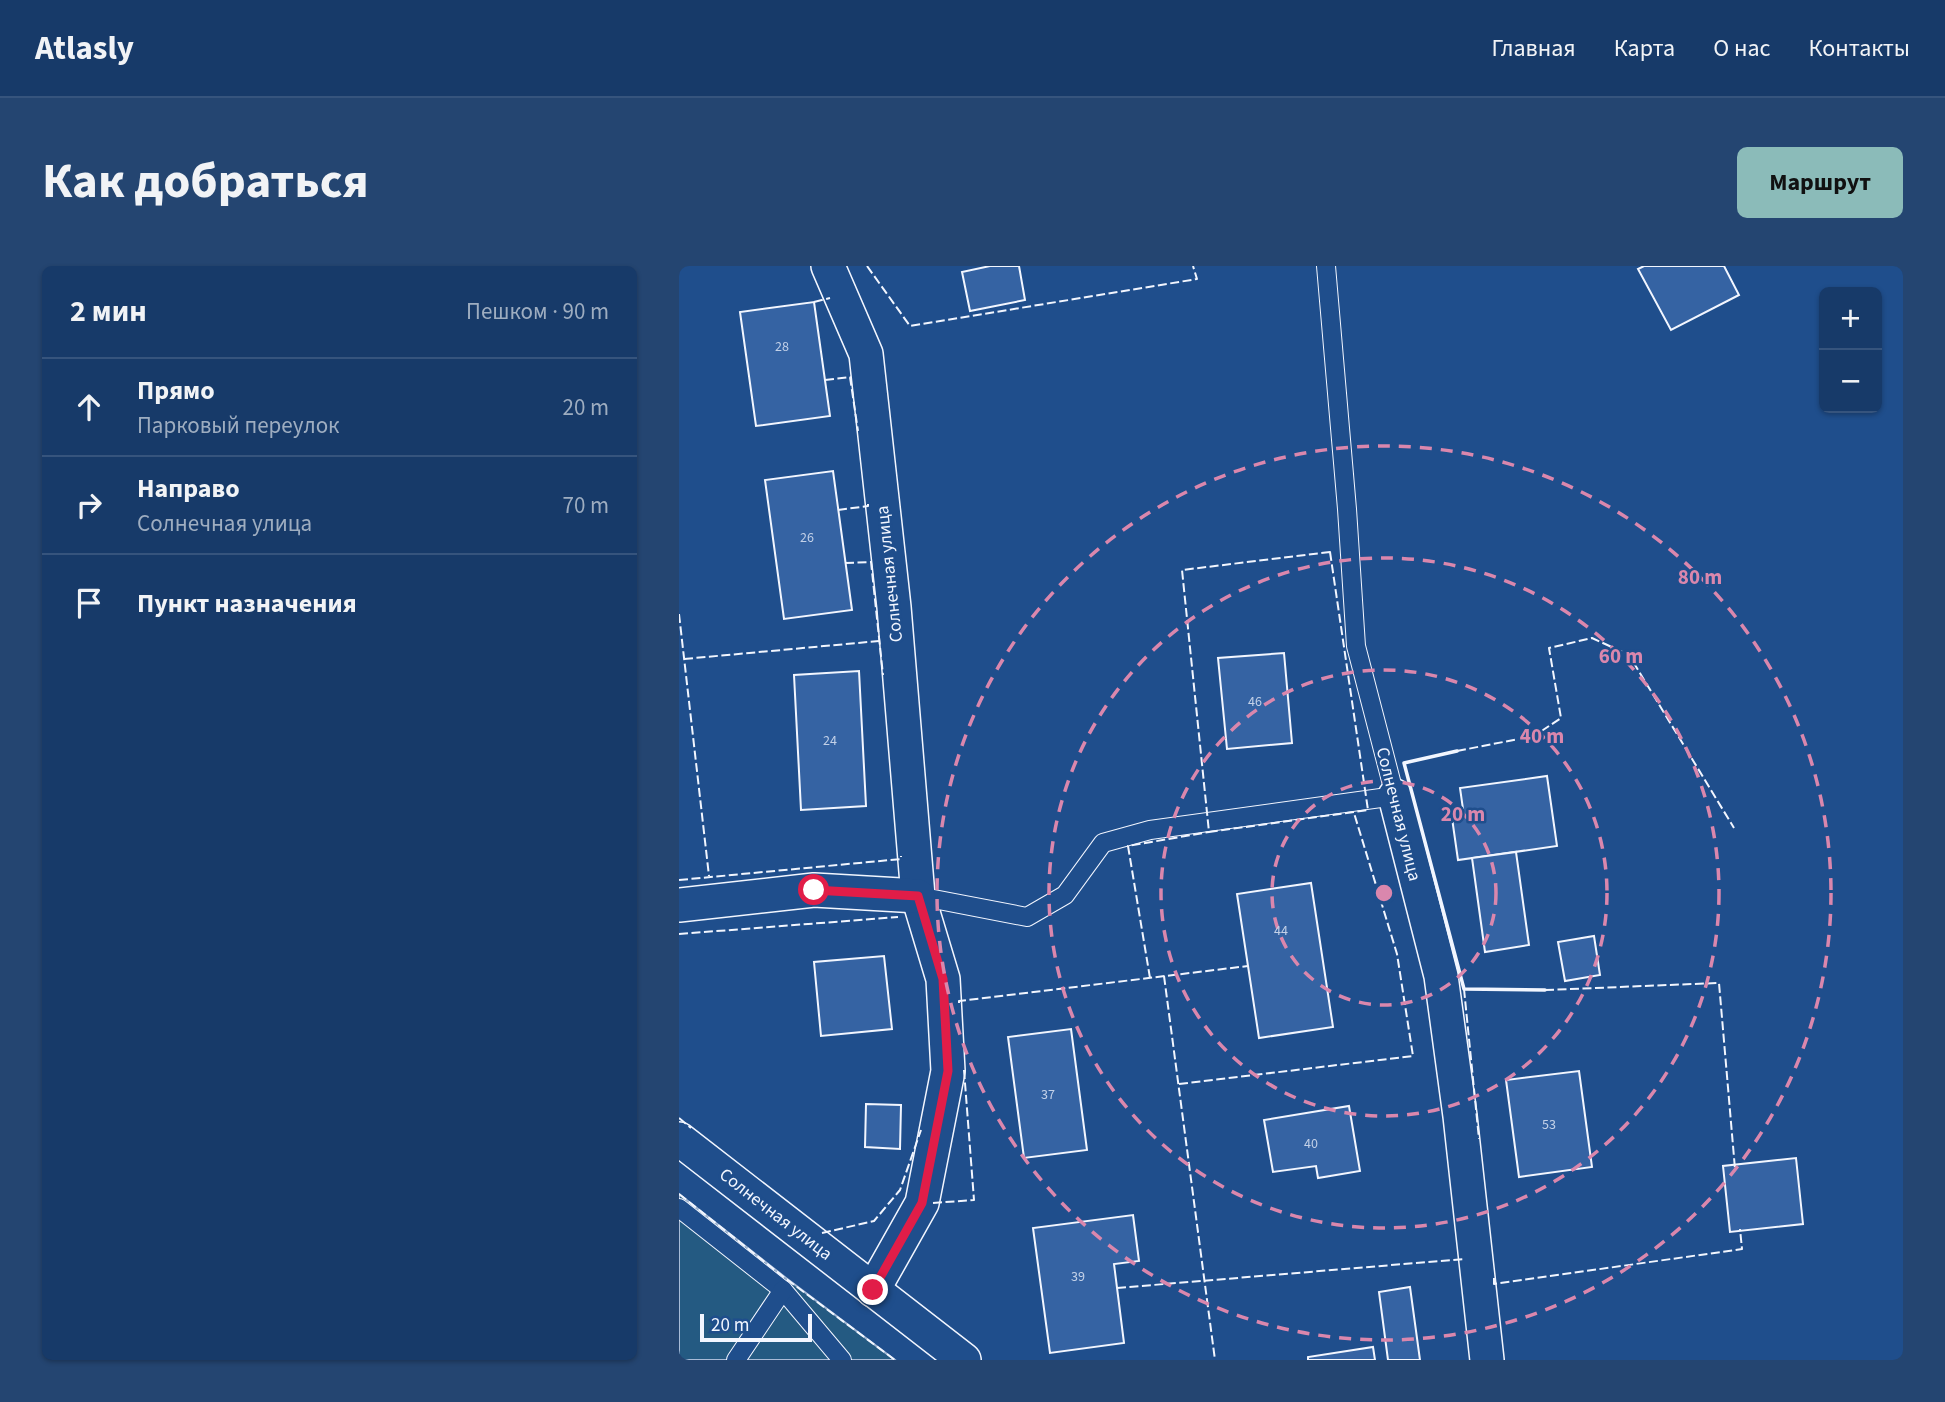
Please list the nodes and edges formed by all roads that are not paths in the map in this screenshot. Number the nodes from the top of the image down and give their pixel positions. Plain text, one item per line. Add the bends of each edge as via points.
1 (828, 266) edge
2 (1326, 266) edge
3 (1395, 796) junction
4 (918, 896) junction
5 (679, 905) edge
6 (679, 1139) edge
7 (679, 1208) edge
8 (783, 1290) junction
9 (873, 1290) junction
10 (736, 1360) edge
11 (842, 1360) edge
12 (964, 1360) edge
13 (1487, 1360) edge

1 - 4 street, Солнечная улица via 866,354 894,607
2 - 3 lane, Солнечная улица via 1356,646
3 - 4 lane via 1150,830 1103,843 1065,895 1027,917
3 - 13 street, Солнечная улица via 1441,976
4 - 5 street via 814,890
4 - 9 street, Солнечная улица via 943,979 948,1071 922,1203
6 - 9 street, Солнечная улица
7 - 8 lane
8 - 10 lane
8 - 11 lane
9 - 12 street, Солнечная улица

